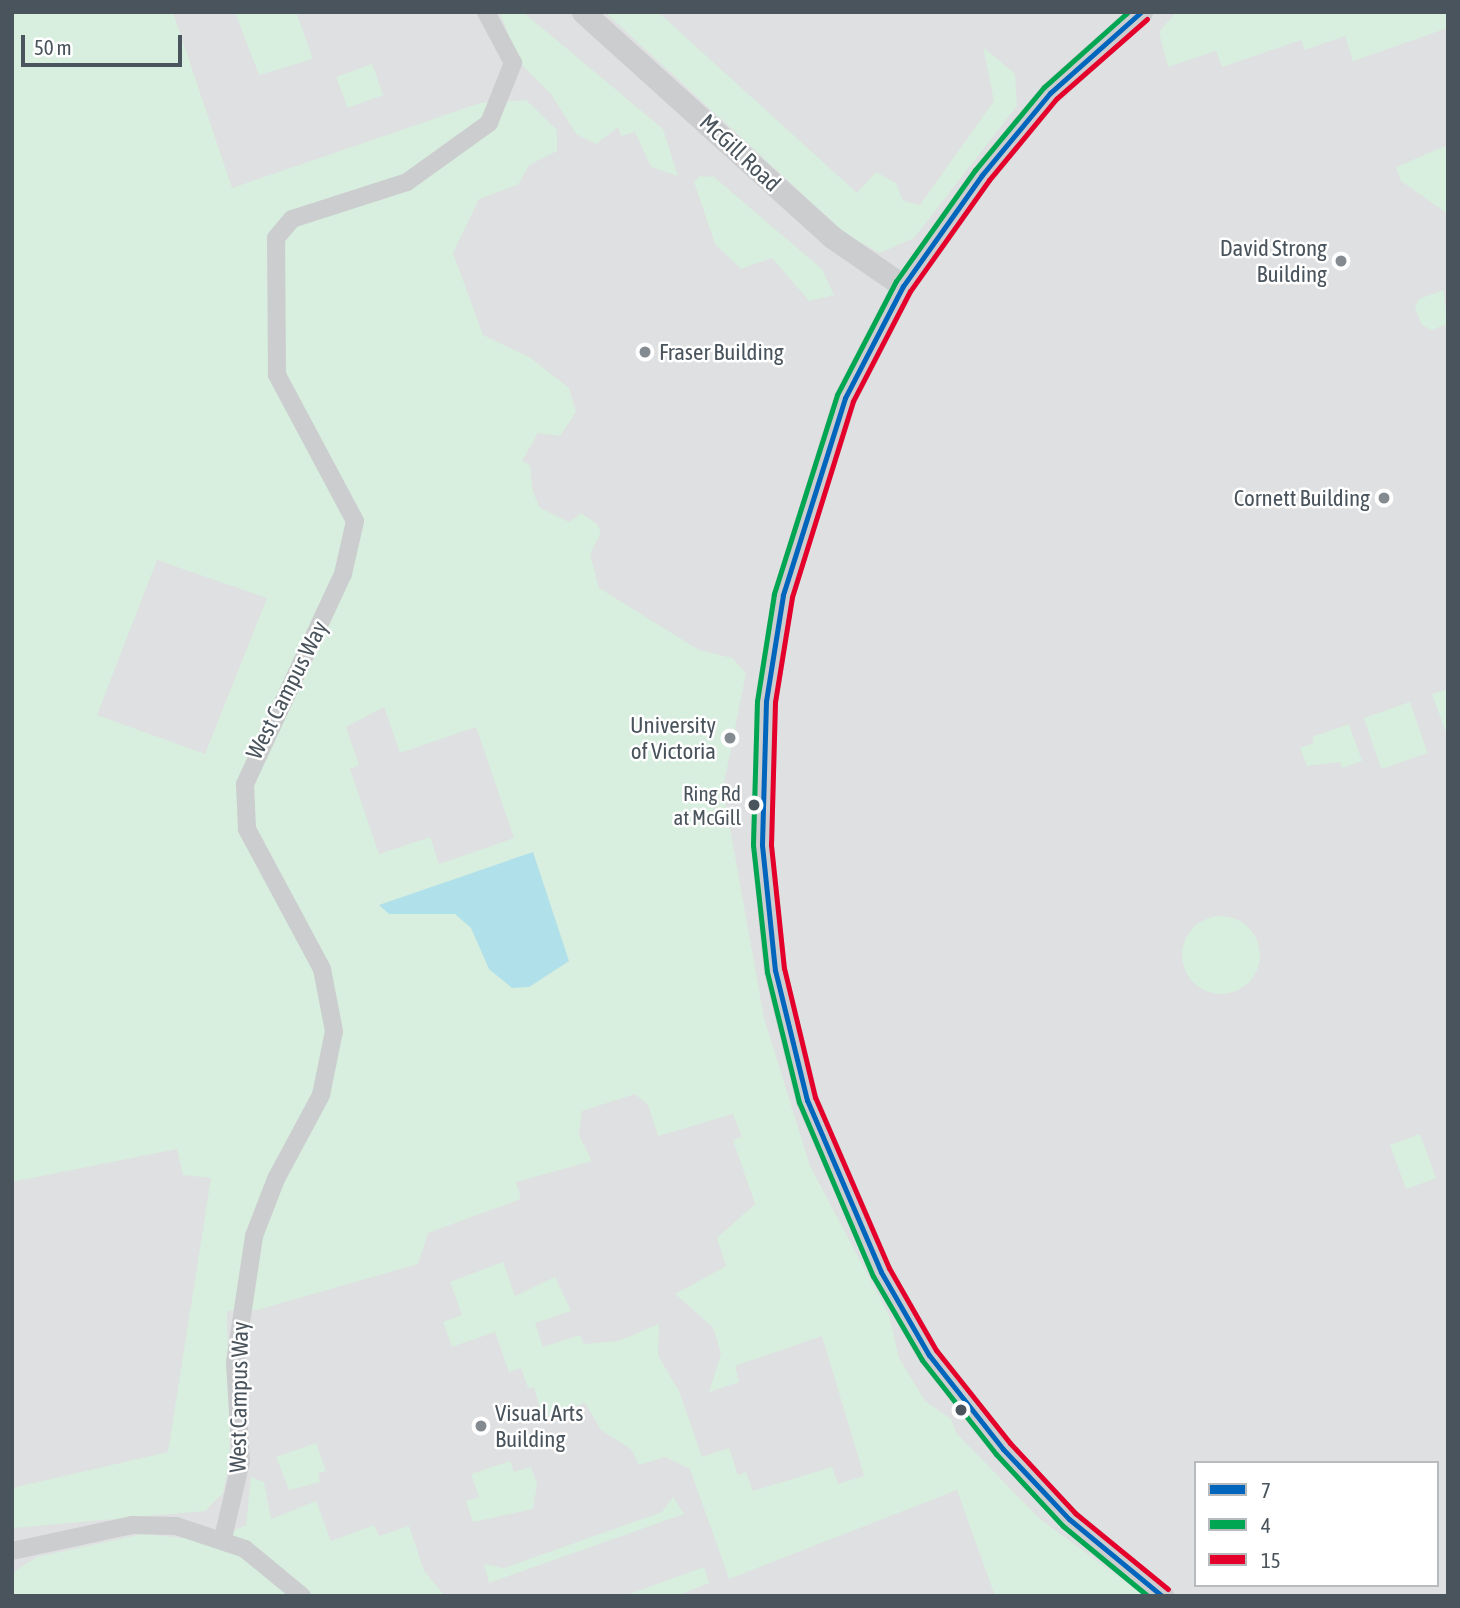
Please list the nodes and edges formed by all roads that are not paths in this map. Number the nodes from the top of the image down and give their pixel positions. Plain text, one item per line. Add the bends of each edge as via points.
1 (486, 12) edge
2 (583, 12) edge
3 (1141, 12) edge
4 (903, 286) junction
5 (223, 1538) junction
6 (12, 1550) edge
7 (302, 1596) edge
8 (1162, 1596) edge

1 - 5 street, West Campus Way via 513,63 489,123 407,182 292,219 276,238 277,374 355,521 343,573 245,784 247,829 322,969 334,1031 327,1077 254,1236 235,1362 241,1461
2 - 4 street, McGill Road via 832,237
3 - 4 street via 1050,93
4 - 8 street via 827,440 783,595 765,701 762,794 775,970 824,1150 864,1240 929,1355 1041,1491
5 - 6 street via 176,1526 132,1525
5 - 7 street via 265,1562

